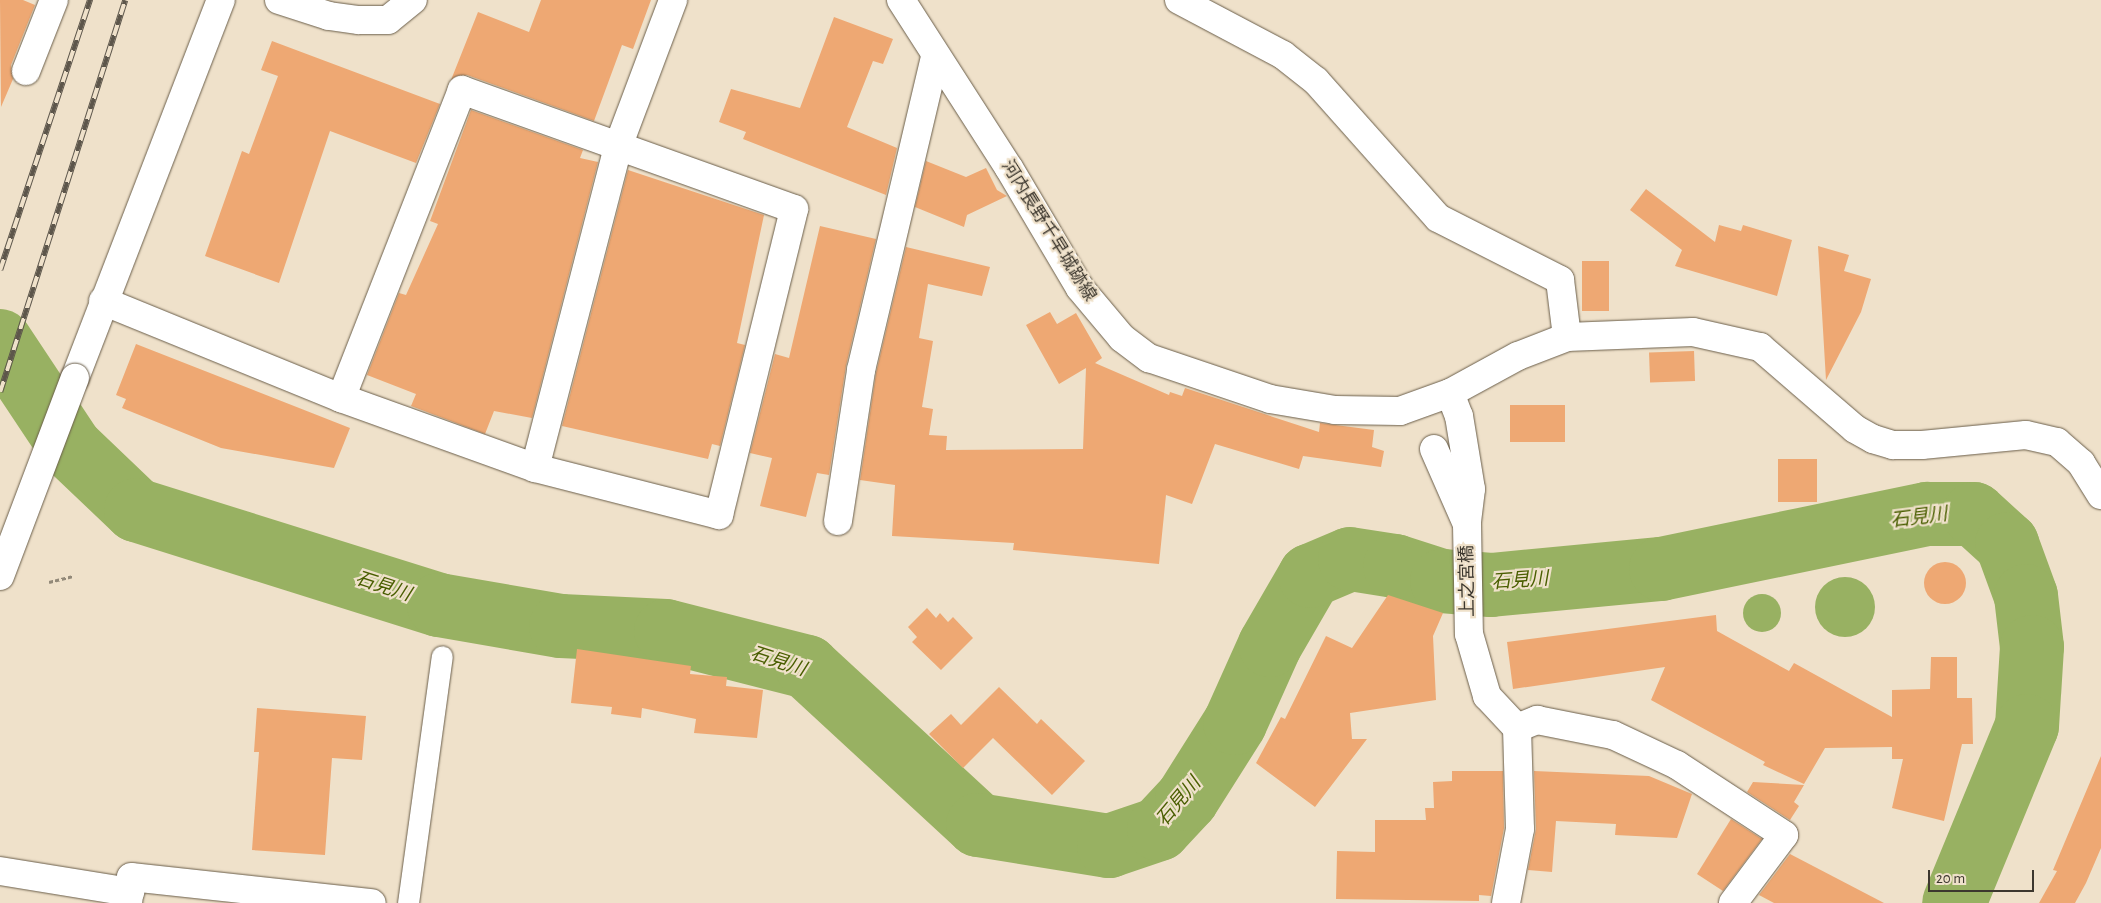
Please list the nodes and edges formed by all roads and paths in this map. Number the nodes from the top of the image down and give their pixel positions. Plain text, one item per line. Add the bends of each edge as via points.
1 (54, 0) edge
2 (221, 0) edge
3 (279, 0) edge
4 (413, 0) edge
5 (673, 0) edge
6 (1179, 0) edge
7 (905, 1) edge
8 (936, 56) junction
9 (26, 71) dead end
10 (620, 144) junction
11 (103, 301) junction
12 (1567, 337) junction
13 (1450, 393) junction
14 (342, 398) junction
15 (1434, 449) dead end
16 (535, 468) junction
17 (2101, 495) edge
18 (838, 521) dead end
19 (1467, 526) junction
20 (0, 576) edge
21 (73, 576) dead end
22 (49, 582) dead end
23 (442, 656) dead end
24 (1517, 728) junction
25 (0, 871) edge
26 (129, 898) edge
27 (372, 903) edge
28 (408, 903) edge
29 (1506, 903) edge
30 (1732, 903) edge

1 - 9 street
2 - 11 street
3 - 4 street via 329,16 388,20
5 - 10 street
6 - 12 street via 1284,55 1316,81 1438,218 1560,280
7 - 8 street, 河内長野千早城跡線
8 - 13 street, 河内長野千早城跡線 via 1009,168 1080,288 1122,338 1149,358 1270,399 1334,410 1400,411
8 - 18 street via 861,370
10 - 14 street via 462,90
10 - 16 street
10 - 16 street via 794,209 719,516
11 - 14 street
11 - 20 street, bridge
12 - 13 street, 河内長野千早城跡線 via 1518,356
12 - 17 street, 河内長野千早城跡線 via 1693,332 1760,346 1855,429 1893,444 2026,434 2057,442 2081,463
13 - 19 street, 上之宮橋 via 1459,416 1471,488
14 - 16 street
15 - 19 street
19 - 24 street, 上之宮橋 via 1469,634 1487,696
21 - 22 path
23 - 28 lane
24 - 29 street via 1520,829
24 - 30 street via 1537,720 1612,736 1677,765 1784,835
25 - 26 street
26 - 27 street via 131,877

